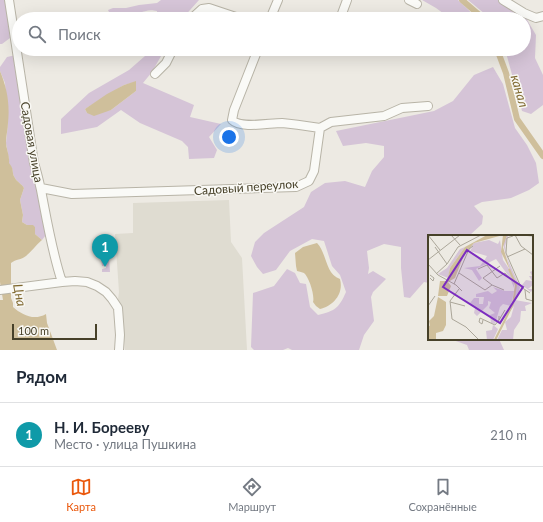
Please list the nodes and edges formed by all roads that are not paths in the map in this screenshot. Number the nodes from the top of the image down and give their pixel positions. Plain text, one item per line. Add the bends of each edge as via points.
1 (9, 0) edge
2 (278, 0) edge
3 (347, 0) edge
4 (409, 0) edge
5 (503, 0) edge
6 (418, 4) dead end
7 (199, 12) edge
8 (221, 12) edge
9 (273, 12) edge
10 (343, 12) edge
11 (522, 12) edge
12 (531, 16) edge
13 (543, 16) edge
14 (12, 20) edge
15 (18, 56) edge
16 (170, 56) edge
17 (255, 56) edge
18 (155, 74) dead end
19 (428, 106) dead end
20 (320, 128) junction
21 (41, 188) junction
22 (62, 282) junction
23 (0, 290) edge
24 (119, 350) edge

1 - 14 street, Садовая улица
2 - 9 street
3 - 10 street
4 - 6 street
5 - 11 street
7 - 8 street via 209,8
12 - 13 street via 536,18
15 - 21 street, Садовая улица via 34,163
16 - 18 street
17 - 20 street via 232,120 244,125 282,123
19 - 20 street via 402,108 384,116 331,122
20 - 21 street, Садовый переулок via 314,171 309,181 296,186 72,194
21 - 22 street, Садовая улица
22 - 23 street
22 - 24 street via 87,282 102,289 112,299 118,308

